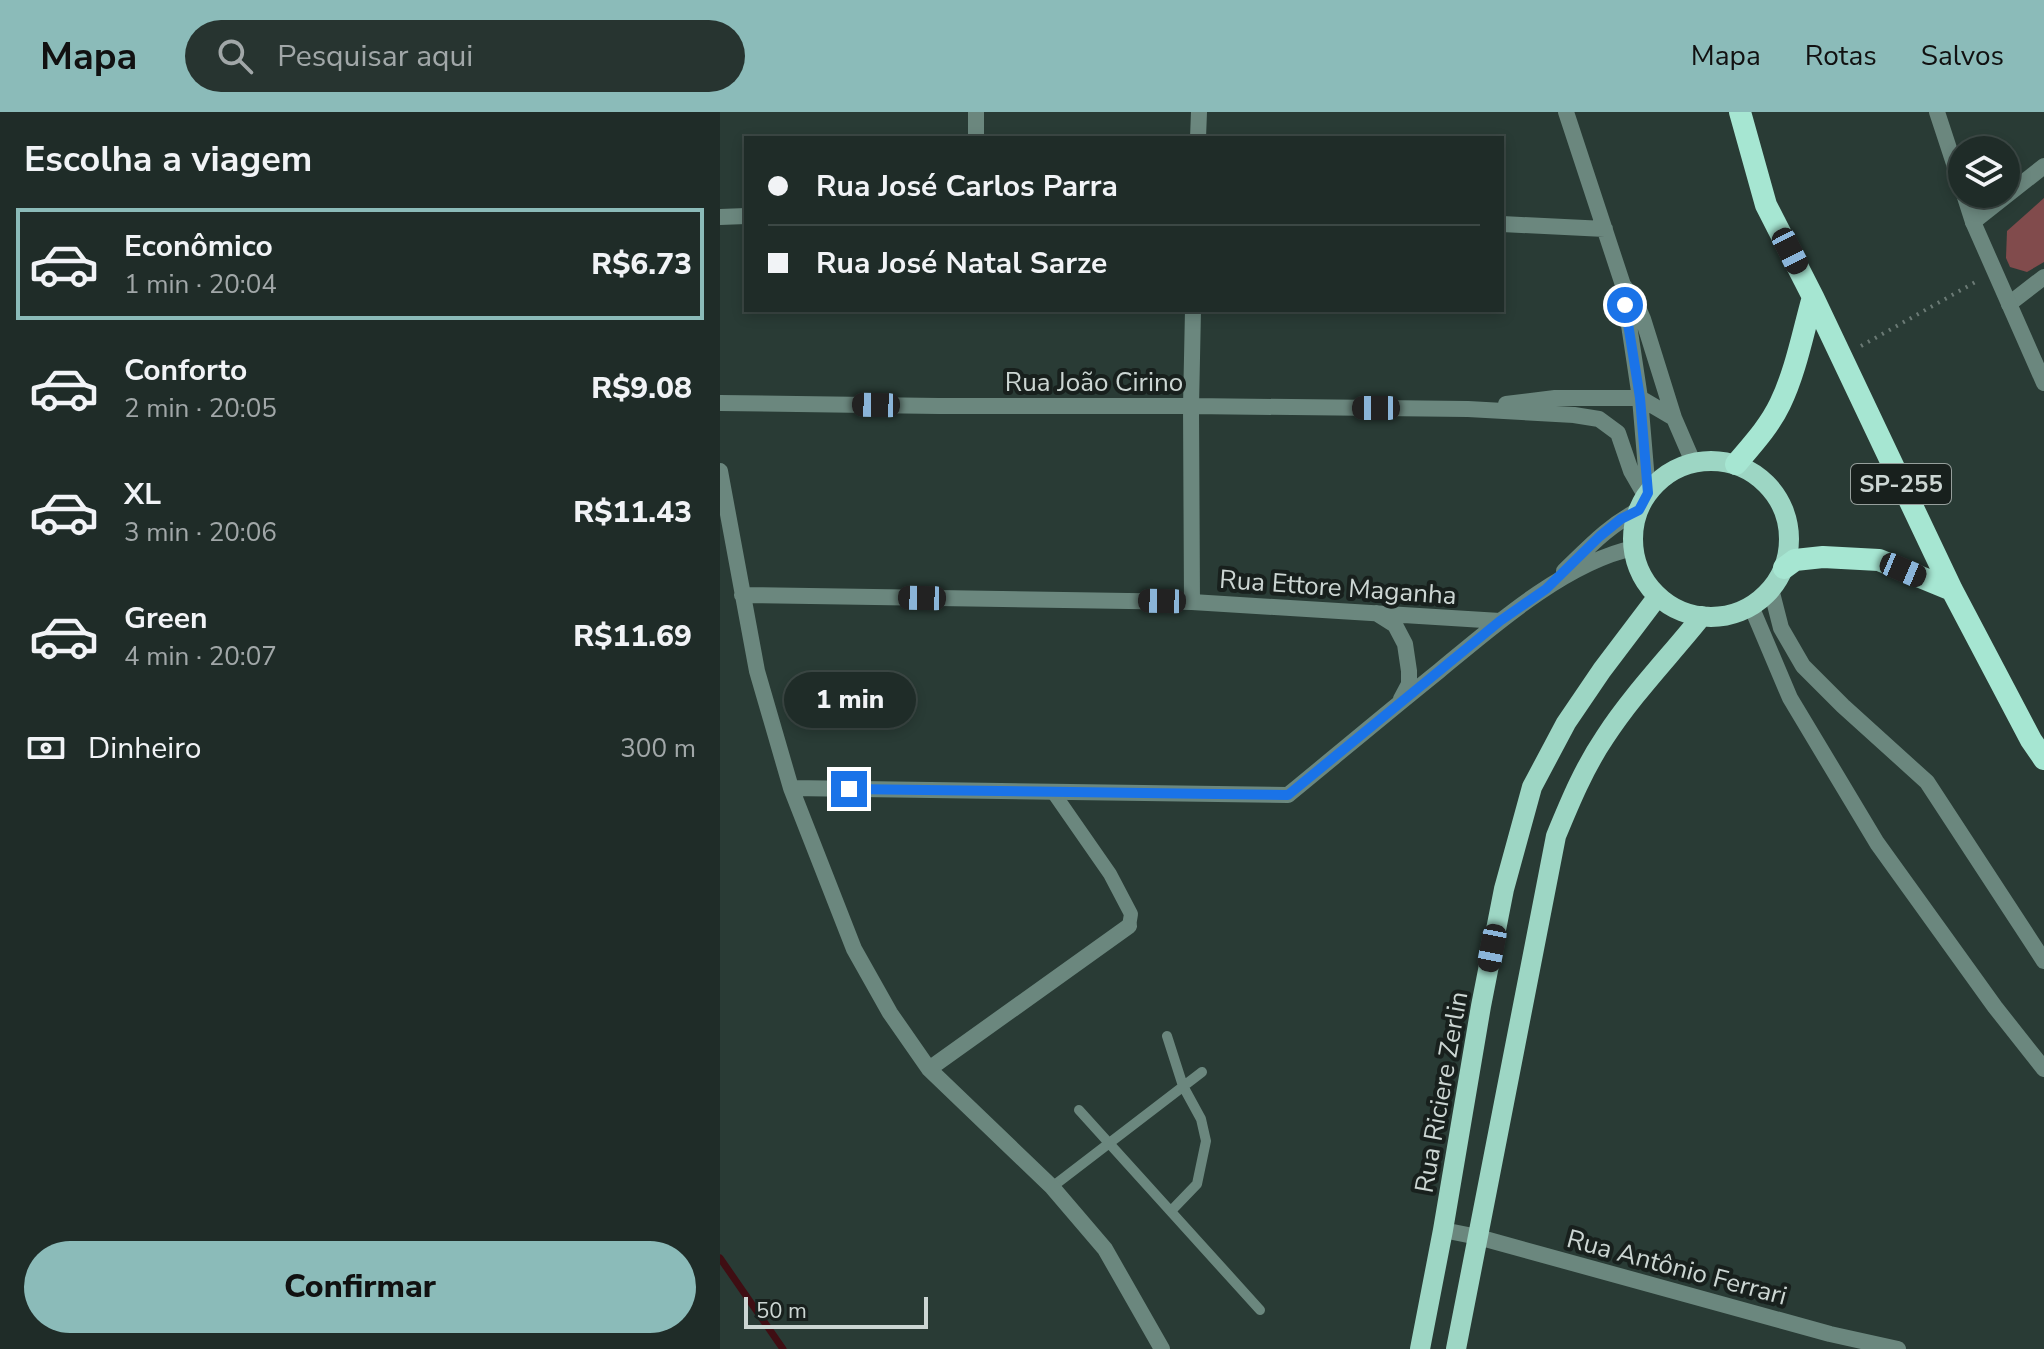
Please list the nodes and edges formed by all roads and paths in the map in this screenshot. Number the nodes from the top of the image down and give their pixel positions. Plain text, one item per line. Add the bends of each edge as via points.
1 (976, 112) edge
2 (1199, 112) edge
3 (1566, 112) edge
4 (1740, 112) edge
5 (1937, 112) edge
6 (976, 136) edge
7 (1198, 136) edge
8 (1948, 145) edge
9 (2044, 166) edge
10 (1968, 208) edge
11 (744, 216) edge
12 (720, 217) edge
13 (1973, 222) junction
14 (1504, 224) edge
15 (1605, 229) junction
16 (1995, 272) junction
17 (2044, 277) edge
18 (1623, 285) junction
19 (1813, 297) junction
20 (2009, 304) junction
21 (1193, 312) edge
22 (1841, 357) junction
23 (2044, 383) edge
24 (1640, 398) junction
25 (720, 403) edge
26 (1191, 406) junction
27 (1468, 409) junction
28 (1674, 418) junction
29 (1693, 462) junction
30 (1736, 464) junction
31 (720, 471) edge
32 (1644, 500) junction
33 (1634, 548) junction
34 (1784, 568) junction
35 (1546, 589) junction
36 (1771, 589) junction
37 (1952, 590) junction
38 (742, 595) junction
39 (1658, 596) junction
40 (1192, 602) junction
41 (1751, 606) junction
42 (1375, 613) junction
43 (1702, 616) junction
44 (1500, 621) junction
45 (1399, 704) junction
46 (2044, 759) edge
47 (791, 788) junction
48 (1053, 792) junction
49 (1129, 926) joint
50 (2044, 961) edge
51 (1167, 1036) dead end
52 (929, 1069) junction
53 (2044, 1069) edge
54 (1202, 1072) dead end
55 (1183, 1086) junction
56 (1079, 1110) dead end
57 (1110, 1143) junction
58 (1052, 1187) junction
59 (1171, 1211) junction
60 (1443, 1230) junction
61 (1478, 1237) junction
62 (1260, 1310) dead end
63 (1828, 1342) edge
64 (1162, 1349) edge
65 (1420, 1349) edge
66 (1456, 1349) edge
67 (1898, 1349) edge

1 - 6 street
2 - 7 street
3 - 15 street
4 - 19 highway, SP-255 via 1766,205
5 - 8 street
9 - 13 street
10 - 13 street
11 - 12 street
13 - 16 street
14 - 15 street
15 - 18 street
16 - 20 street
16 - 22 path
17 - 20 street
18 - 24 street
18 - 28 street via 1643,319
19 - 22 highway, SP-255
19 - 30 highway via 1780,404
20 - 23 street
21 - 26 street
22 - 37 highway, SP-255
24 - 27 street via 1555,398
24 - 28 street
24 - 32 street
25 - 26 street, Rua João Cirino
26 - 27 street, Rua João Cirino
26 - 40 street
27 - 32 street via 1599,419 1618,433
28 - 29 street
29 - 30 main road
29 - 32 main road via 1660,479
30 - 34 main road via 1759,476 1787,517
31 - 38 street
32 - 33 main road
32 - 35 street
33 - 35 street via 1597,559
33 - 39 main road via 1642,574
34 - 36 main road
34 - 37 highway via 1795,560 1823,557 1879,560
35 - 44 street
36 - 41 main road
36 - 50 street via 1781,628 1803,666 1927,782
37 - 46 highway, SP-255
38 - 40 street, Rua Ettore Maganha
38 - 47 street via 757,671
39 - 43 main road via 1679,610
39 - 60 main road, Rua Riciere Zerlin via 1566,723 1532,787 1504,889
40 - 42 street, Rua Ettore Maganha
41 - 43 main road via 1727,615
41 - 53 street via 1790,698 1877,843
42 - 44 street, Rua Ettore Maganha
42 - 45 street via 1395,625 1405,644 1409,684
43 - 61 main road via 1605,737 1556,836
44 - 45 street
45 - 48 street via 1288,795
47 - 48 street
47 - 52 street via 854,949
48 - 49 street via 1110,874 1131,914
49 - 52 street
51 - 55 lane
52 - 58 street
54 - 55 lane
55 - 57 lane
55 - 59 lane via 1206,1141 1197,1184
56 - 57 lane
57 - 58 lane
57 - 59 lane
58 - 64 street via 1105,1249
59 - 62 lane
60 - 61 street, Rua Antônio Ferrari
60 - 65 main road, Rua Riciere Zerlin
61 - 63 street, Rua Antônio Ferrari
61 - 66 main road
63 - 67 street, Rua Antônio Ferrari

